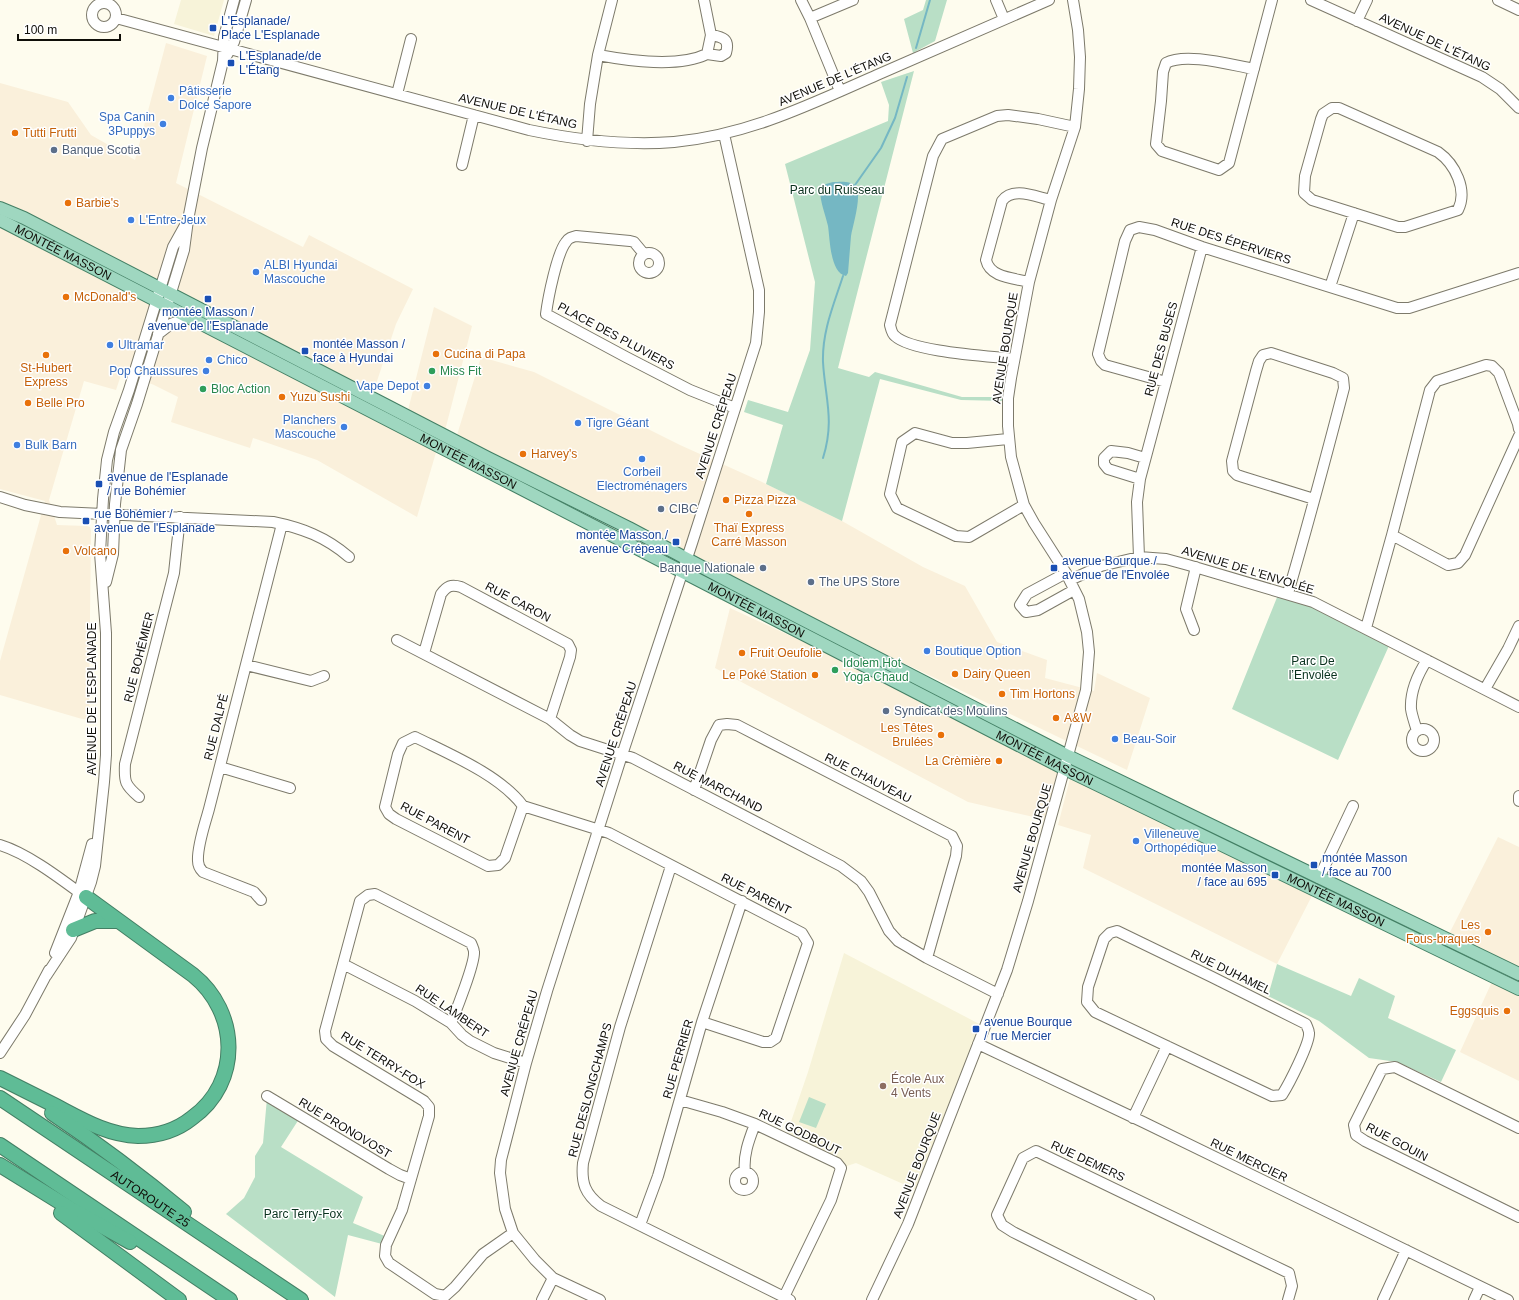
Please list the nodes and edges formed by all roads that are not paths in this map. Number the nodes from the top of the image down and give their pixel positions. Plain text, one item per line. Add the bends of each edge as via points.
1 (234, 0) edge
2 (246, 0) edge
3 (612, 0) edge
4 (704, 0) edge
5 (801, 0) edge
6 (853, 0) edge
7 (996, 0) edge
8 (1049, 0) edge
9 (1073, 0) edge
10 (1272, 0) edge
11 (1311, 0) edge
12 (1367, 0) edge
13 (1498, 0) edge
14 (1517, 6) edge
15 (116, 18) dead end
16 (810, 18) junction
17 (1004, 19) junction
18 (1357, 21) junction
19 (711, 35) junction
20 (411, 39) dead end
21 (227, 49) junction
22 (708, 54) junction
23 (598, 55) junction
24 (1254, 69) junction
25 (840, 91) junction
26 (397, 94) junction
27 (1519, 108) edge
28 (474, 116) junction
29 (1075, 126) junction
30 (724, 134) junction
31 (587, 141) junction
32 (462, 166) dead end
33 (1052, 200) junction
34 (0, 208) edge
35 (1354, 213) junction
36 (0, 220) edge
37 (1202, 247) junction
38 (644, 254) dead end
39 (1519, 273) edge
40 (1029, 282) junction
41 (1330, 287) junction
42 (165, 292) junction
43 (162, 303) junction
44 (189, 317) junction
45 (158, 334) junction
46 (1014, 359) junction
47 (1166, 382) junction
48 (735, 408) junction
49 (1519, 429) edge
50 (1519, 436) edge
51 (1008, 439) junction
52 (1145, 458) junction
53 (1140, 479) junction
54 (0, 497) edge
55 (1314, 499) junction
56 (1024, 505) junction
57 (102, 513) junction
58 (114, 514) junction
59 (180, 517) junction
60 (282, 524) junction
61 (1392, 535) junction
62 (349, 557) dead end
63 (1139, 557) junction
64 (687, 559) junction
65 (1196, 567) junction
66 (682, 571) junction
67 (1070, 581) junction
68 (104, 590) junction
69 (1288, 593) junction
70 (1519, 626) edge
71 (1366, 628) junction
72 (1194, 630) dead end
73 (397, 640) dead end
74 (424, 653) junction
75 (866, 658) junction
76 (1427, 660) junction
77 (246, 665) junction
78 (324, 676) dead end
79 (1485, 689) junction
80 (1519, 707) edge
81 (550, 719) junction
82 (1417, 730) dead end
83 (622, 755) junction
84 (1068, 756) junction
85 (220, 768) junction
86 (1065, 769) junction
87 (290, 788) dead end
88 (694, 790) junction
89 (1519, 796) edge
90 (139, 797) dead end
91 (1519, 801) edge
92 (523, 806) junction
93 (1353, 806) dead end
94 (598, 830) junction
95 (0, 844) edge
96 (671, 866) junction
97 (1319, 878) junction
98 (82, 895) junction
99 (262, 900) dead end
100 (742, 901) junction
101 (118, 921) junction
102 (74, 930) junction
103 (926, 958) junction
104 (343, 964) junction
105 (1519, 974) edge
106 (46, 976) junction
107 (1519, 989) edge
108 (998, 994) junction
109 (702, 1022) junction
110 (451, 1023) junction
111 (978, 1044) junction
112 (1167, 1046) junction
113 (0, 1053) edge
114 (526, 1063) junction
115 (0, 1078) edge
116 (267, 1096) dead end
117 (0, 1098) edge
118 (680, 1100) junction
119 (1133, 1118) junction
120 (755, 1124) junction
121 (1519, 1128) edge
122 (0, 1145) edge
123 (0, 1165) edge
124 (0, 1171) edge
125 (745, 1172) dead end
126 (411, 1179) junction
127 (1519, 1217) edge
128 (640, 1225) junction
129 (513, 1233) junction
130 (1406, 1250) junction
131 (233, 1254) junction
132 (198, 1278) junction
133 (553, 1278) junction
134 (1480, 1287) junction
135 (787, 1298) edge
136 (179, 1300) edge
137 (230, 1300) edge
138 (301, 1300) edge
139 (542, 1300) edge
140 (600, 1300) edge
141 (872, 1300) edge
142 (1149, 1300) edge
143 (1288, 1300) edge
144 (1383, 1300) edge
145 (1474, 1300) edge
146 (1508, 1300) edge

1 - 21 street, AVENUE DE L'ESPLANADE via 224,36
2 - 21 street, AVENUE DE L'ESPLANADE via 234,42
3 - 23 street
4 - 19 street
5 - 16 street
6 - 16 street
7 - 17 street
8 - 17 street, AVENUE DE L'ÉTANG
9 - 29 street, AVENUE BOURQUE via 1080,57 1080,89
10 - 24 street
11 - 18 street, AVENUE DE L'ÉTANG
12 - 18 street
13 - 14 street
15 - 21 street, AVENUE DE L'ÉTANG
16 - 25 street
17 - 25 street, AVENUE DE L'ÉTANG
18 - 27 street, AVENUE DE L'ÉTANG via 1482,77 1500,89
19 - 22 street
19 - 22 street via 721,36 728,46 726,53 721,56
20 - 26 street
21 - 26 street, AVENUE DE L'ÉTANG
21 - 42 street, AVENUE DE L'ESPLANADE via 202,148 188,220 173,247
22 - 23 street via 675,62 639,61
23 - 31 street
24 - 24 street via 1229,163 1219,170 1162,151 1156,144 1162,72 1166,62 1173,59 1210,60
25 - 30 street, AVENUE DE L'ÉTANG via 772,120
26 - 28 street, AVENUE DE L'ÉTANG
28 - 31 street, AVENUE DE L'ÉTANG
28 - 32 street
29 - 33 street, AVENUE BOURQUE
29 - 46 street via 1008,115 997,116 942,139 931,163 890,325 894,335 902,341 930,349
30 - 31 street, AVENUE DE L'ÉTANG via 674,142
30 - 48 street, AVENUE CRÉPEAU via 760,298 756,343
33 - 40 street, AVENUE BOURQUE
33 - 40 street via 1012,193 1002,202 986,260 987,267 993,273
34 - 42 main road, MONTÉE MASSON
35 - 35 street via 1405,227 1458,210 1462,200 1459,181 1447,158 1438,152 1338,108 1332,108 1323,114 1305,176 1304,193 1312,200
35 - 41 street
36 - 43 main road, MONTÉE MASSON
37 - 41 street, RUE DES ÉPERVIERS
37 - 47 street, RUE DES BUSES
37 - 47 street, RUE DES ÉPERVIERS via 1139,227 1130,230 1125,241 1098,354 1105,365
38 - 48 street, PLACE DES PLUVIERS via 630,241 576,236 569,238 558,258 546,314 690,390
39 - 41 street, RUE DES ÉPERVIERS via 1409,308 1397,308
40 - 46 street, AVENUE BOURQUE
42 - 43 street, AVENUE DE L'ESPLANADE
42 - 64 main road, MONTÉE MASSON
43 - 44 main road, MONTÉE MASSON
43 - 45 street, AVENUE DE L'ESPLANADE
43 - 57 street, AVENUE DE L'ESPLANADE via 110,446
44 - 45 street via 171,324
44 - 66 main road, MONTÉE MASSON
45 - 58 street, AVENUE DE L'ESPLANADE via 122,447
46 - 51 street, AVENUE BOURQUE via 1008,398
47 - 52 street, RUE DES BUSES
48 - 64 street, AVENUE CRÉPEAU
49 - 61 street via 1499,373 1492,366 1480,366 1437,381 1430,390
50 - 61 street via 1465,555 1458,564 1448,564
51 - 56 street, AVENUE BOURQUE
51 - 56 street via 952,443 915,433 902,442 890,494 897,508 956,536 969,537
52 - 53 street, RUE DES BUSES
52 - 53 street via 1111,451 1104,458 1104,464 1108,469
53 - 63 street, RUE DES BUSES via 1137,502
54 - 57 street via 51,510
55 - 55 street via 1344,388 1343,378 1271,353 1263,355 1245,410 1232,461 1233,471 1243,478
55 - 69 street
56 - 67 street, AVENUE BOURQUE
57 - 58 street
57 - 68 street, AVENUE DE L'ESPLANADE via 100,553
58 - 59 street
58 - 68 street, AVENUE DE L'ESPLANADE via 113,554
59 - 60 street
59 - 90 street, RUE BOHÉMIER via 174,573 124,764 124,780 130,790
60 - 62 street via 296,526 309,532 336,546
60 - 77 street, RUE DALPÉ
61 - 71 street
63 - 65 street, AVENUE DE L'ENVOLÉE via 1166,559
63 - 67 street, AVENUE DE L'ENVOLÉE via 1100,566
64 - 66 street, AVENUE CRÉPEAU
64 - 75 main road, MONTÉE MASSON
65 - 69 street, AVENUE DE L'ENVOLÉE
65 - 72 street via 1186,609
66 - 75 main road, MONTÉE MASSON
66 - 83 street, AVENUE CRÉPEAU
67 - 84 street, AVENUE BOURQUE via 1079,600 1089,652 1086,690
68 - 98 street, AVENUE DE L'ESPLANADE via 106,745 95,866
69 - 71 street, AVENUE DE L'ENVOLÉE via 1313,602
70 - 79 street
71 - 76 street, AVENUE DE L'ENVOLÉE
73 - 74 street, RUE MARCHAND
74 - 81 street, RUE MARCHAND
74 - 81 street, RUE CARON via 441,594 453,585 461,587 568,644 571,650 570,658
75 - 84 main road, MONTÉE MASSON
75 - 86 main road, MONTÉE MASSON
76 - 79 street, AVENUE DE L'ENVOLÉE
76 - 82 street via 1419,673 1411,703
77 - 78 street via 311,681
77 - 85 street, RUE DALPÉ
79 - 80 street, AVENUE DE L'ENVOLÉE
81 - 83 street, RUE MARCHAND via 580,741
83 - 88 street, RUE MARCHAND
83 - 94 street, AVENUE CRÉPEAU
84 - 86 street, AVENUE BOURQUE
84 - 97 main road, MONTÉE MASSON
85 - 87 street
85 - 99 street, RUE DALPÉ via 199,850 199,867 203,872 254,892
86 - 107 main road, MONTÉE MASSON
86 - 108 street, AVENUE BOURQUE via 1015,944
88 - 103 street, RUE MARCHAND via 841,866 861,881 889,931 898,941
88 - 103 street, RUE CHAUVEAU via 711,740 719,725 737,725 952,836 957,846 956,856
89 - 91 street
92 - 92 street, RUE PARENT via 506,789 484,774 415,738 403,743 398,754 385,807 396,819 488,866 498,865 505,858
92 - 94 street, RUE PARENT
93 - 97 street
94 - 96 street, RUE PARENT via 609,833
94 - 114 street, AVENUE CRÉPEAU
95 - 98 street via 43,867
96 - 100 street, RUE PARENT
96 - 128 street, RUE DESLONGCHAMPS via 622,1019 582,1168 584,1186 593,1200
97 - 105 main road, MONTÉE MASSON
98 - 101 highway
98 - 102 street, AVENUE DE L'ESPLANADE
98 - 106 street, AVENUE DE L'ESPLANADE
100 - 109 street, RUE PERRIER
100 - 109 street, RUE PARENT via 802,933 808,943 806,950 776,1038 770,1042 763,1042
101 - 102 highway via 95,921
101 - 115 highway via 199,980 217,1003 226,1025 229,1050 224,1076 212,1098 198,1114 176,1128 154,1135 131,1136 94,1126
102 - 106 street, AVENUE DE L'ESPLANADE
103 - 108 street, RUE MARCHAND
104 - 110 street, RUE LAMBERT via 415,1001
104 - 110 street, RUE TERRY-FOX via 360,901 368,895 375,894 471,943 474,952 472,963
104 - 126 street, RUE TERRY-FOX via 325,1031 326,1039 333,1046 424,1101 429,1107 429,1116
106 - 113 street, AVENUE DE L'ESPLANADE
108 - 111 street, AVENUE BOURQUE
109 - 118 street, RUE PERRIER
110 - 114 street, RUE LAMBERT via 462,1035 484,1048
111 - 119 street, RUE MERCIER
111 - 141 street, AVENUE BOURQUE via 908,1224
112 - 112 street, RUE DUHAMEL via 1272,1096 1282,1095 1290,1082 1310,1032 1306,1024 1212,977 1117,931 1110,933 1104,939 1088,988 1087,1002 1095,1012
112 - 119 street
114 - 129 street, AVENUE CRÉPEAU via 501,1160 500,1173 505,1209
115 - 131 highway via 119,1160
116 - 126 street, RUE PRONOVOST via 389,1169
117 - 131 highway, AUTOROUTE 25
118 - 120 street, RUE GODBOUT
118 - 128 street, RUE PERRIER via 658,1176
119 - 130 street, RUE MERCIER
120 - 125 street via 746,1148
120 - 135 street, RUE GODBOUT via 837,1163 841,1168 831,1200
121 - 127 street, RUE GOUIN via 1395,1067 1382,1069 1354,1125 1356,1135 1365,1142
122 - 132 highway
123 - 132 highway via 107,1230
124 - 136 highway via 99,1239
126 - 129 street, RUE TERRY-FOX via 402,1210 386,1245 385,1256 389,1263 435,1294 445,1296 483,1254
128 - 135 street, RUE DESLONGCHAMPS
129 - 133 street, AVENUE CRÉPEAU
130 - 134 street, RUE MERCIER
130 - 144 street
131 - 138 highway, AUTOROUTE 25
132 - 137 highway
133 - 139 street
133 - 140 street, AVENUE CRÉPEAU
134 - 145 street
134 - 146 street, RUE MERCIER
142 - 143 street, RUE DEMERS via 1002,1225 997,1215 1023,1158 1036,1151 1289,1273 1292,1286

